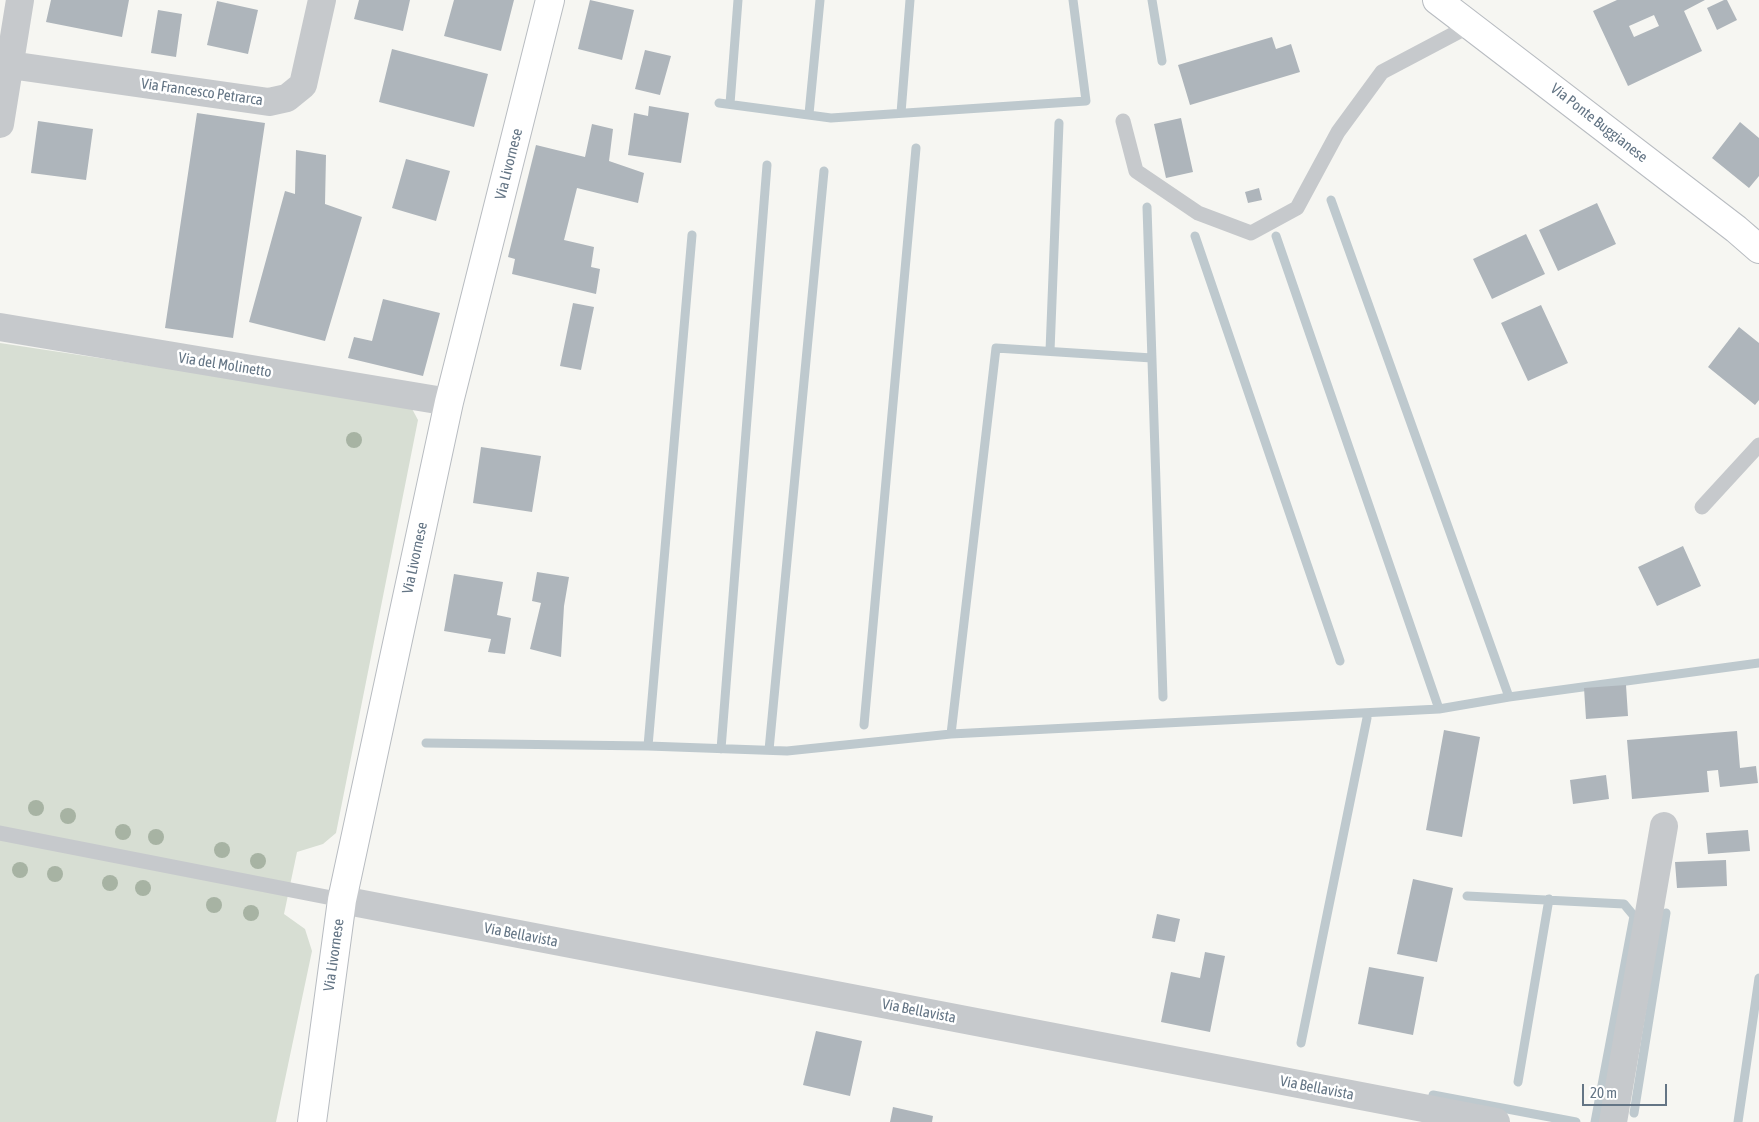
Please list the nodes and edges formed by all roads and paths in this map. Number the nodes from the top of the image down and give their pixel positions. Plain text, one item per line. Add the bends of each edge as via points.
1 (20, 0) edge
2 (322, 0) edge
3 (550, 0) edge
4 (1437, 0) edge
5 (1471, 25) junction
6 (10, 65) junction
7 (1123, 122) dead end
8 (0, 124) edge
9 (1759, 248) edge
10 (0, 328) edge
11 (449, 402) junction
12 (1759, 445) edge
13 (1702, 507) dead end
14 (1664, 826) dead end
15 (0, 832) edge
16 (342, 900) junction
17 (312, 1122) edge
18 (1496, 1122) edge
19 (1613, 1122) edge

1 - 6 street
2 - 6 street, Via Francesco Petrarca via 303,85 286,98 269,102
3 - 11 main road, Via Livornese
4 - 5 main road, Via Ponte Buggianese
5 - 7 lane via 1382,72 1338,132 1297,208 1251,233 1198,213 1136,171
5 - 9 main road, Via Ponte Buggianese
6 - 8 street
10 - 11 street, Via del Molinetto
11 - 16 main road, Via Livornese
12 - 13 lane
14 - 19 street
15 - 16 lane
16 - 17 main road, Via Livornese
16 - 18 street, Via Bellavista

